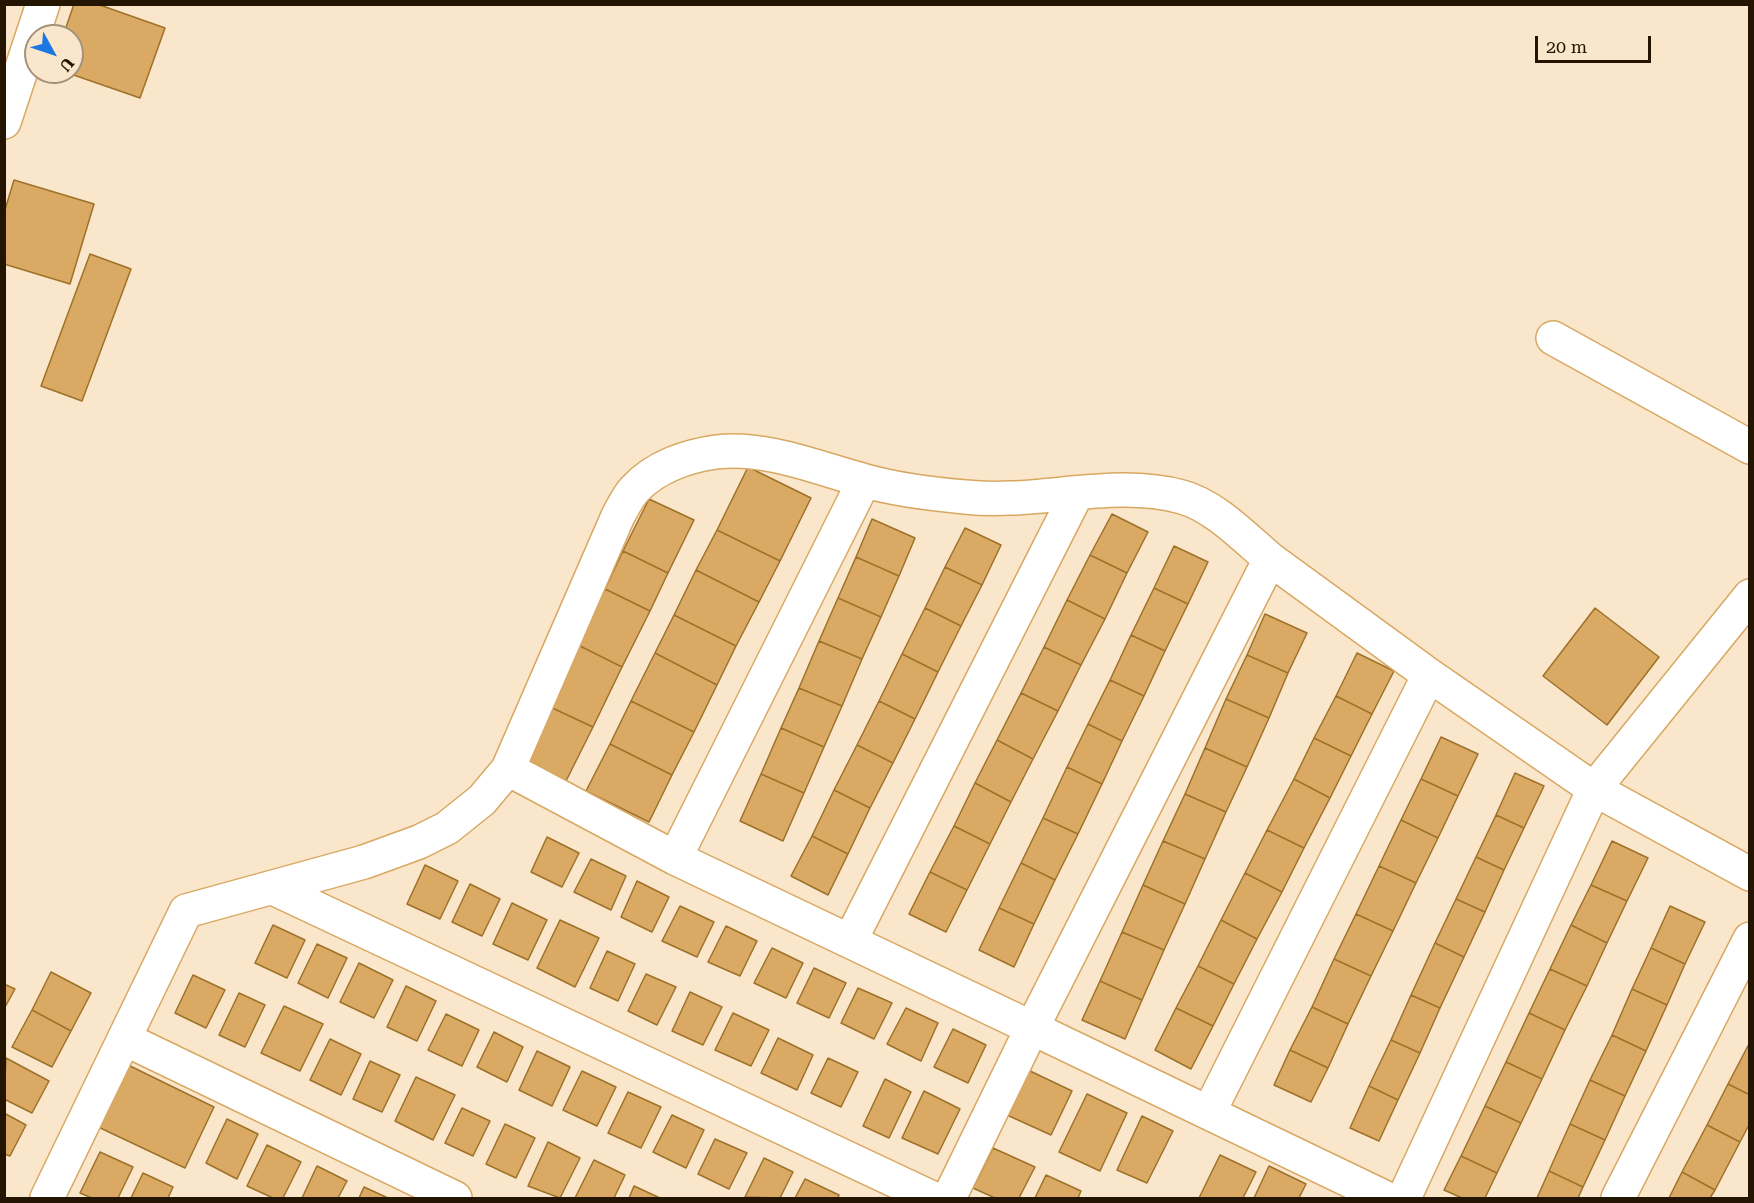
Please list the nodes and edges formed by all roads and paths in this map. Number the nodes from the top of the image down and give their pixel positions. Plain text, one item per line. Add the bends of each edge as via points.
1 (43, 4) edge
2 (10, 84) edge
3 (4, 122) edge
4 (1553, 338) dead end
5 (1749, 447) edge
6 (864, 481) junction
7 (1076, 495) junction
8 (1270, 559) junction
9 (1749, 596) edge
10 (1429, 675) junction
11 (508, 769) junction
12 (1594, 789) junction
13 (675, 858) junction
14 (1749, 874) edge
15 (273, 888) junction
16 (1749, 939) edge
17 (850, 940) junction
18 (1032, 1028) junction
19 (125, 1039) junction
20 (1209, 1112) junction
21 (47, 1198) edge
22 (455, 1198) edge
23 (932, 1198) edge
24 (949, 1198) edge
25 (1386, 1198) edge
26 (1404, 1198) edge
27 (1618, 1198) edge

1 - 2 street
2 - 3 street
4 - 5 street
6 - 7 street via 968,498
6 - 11 street via 788,459 719,452 689,457 659,470 635,489 602,549
6 - 13 street
7 - 8 street via 1149,490 1185,497
7 - 17 street
8 - 10 street
8 - 18 street
9 - 12 street
10 - 12 street
10 - 20 street
11 - 13 street
11 - 15 street via 482,800 447,828 364,862
12 - 14 street
12 - 26 street
13 - 17 street
15 - 19 street via 186,911
15 - 23 street
16 - 27 street
17 - 18 street
18 - 20 street
18 - 24 street
19 - 21 street
19 - 22 street
20 - 25 street

